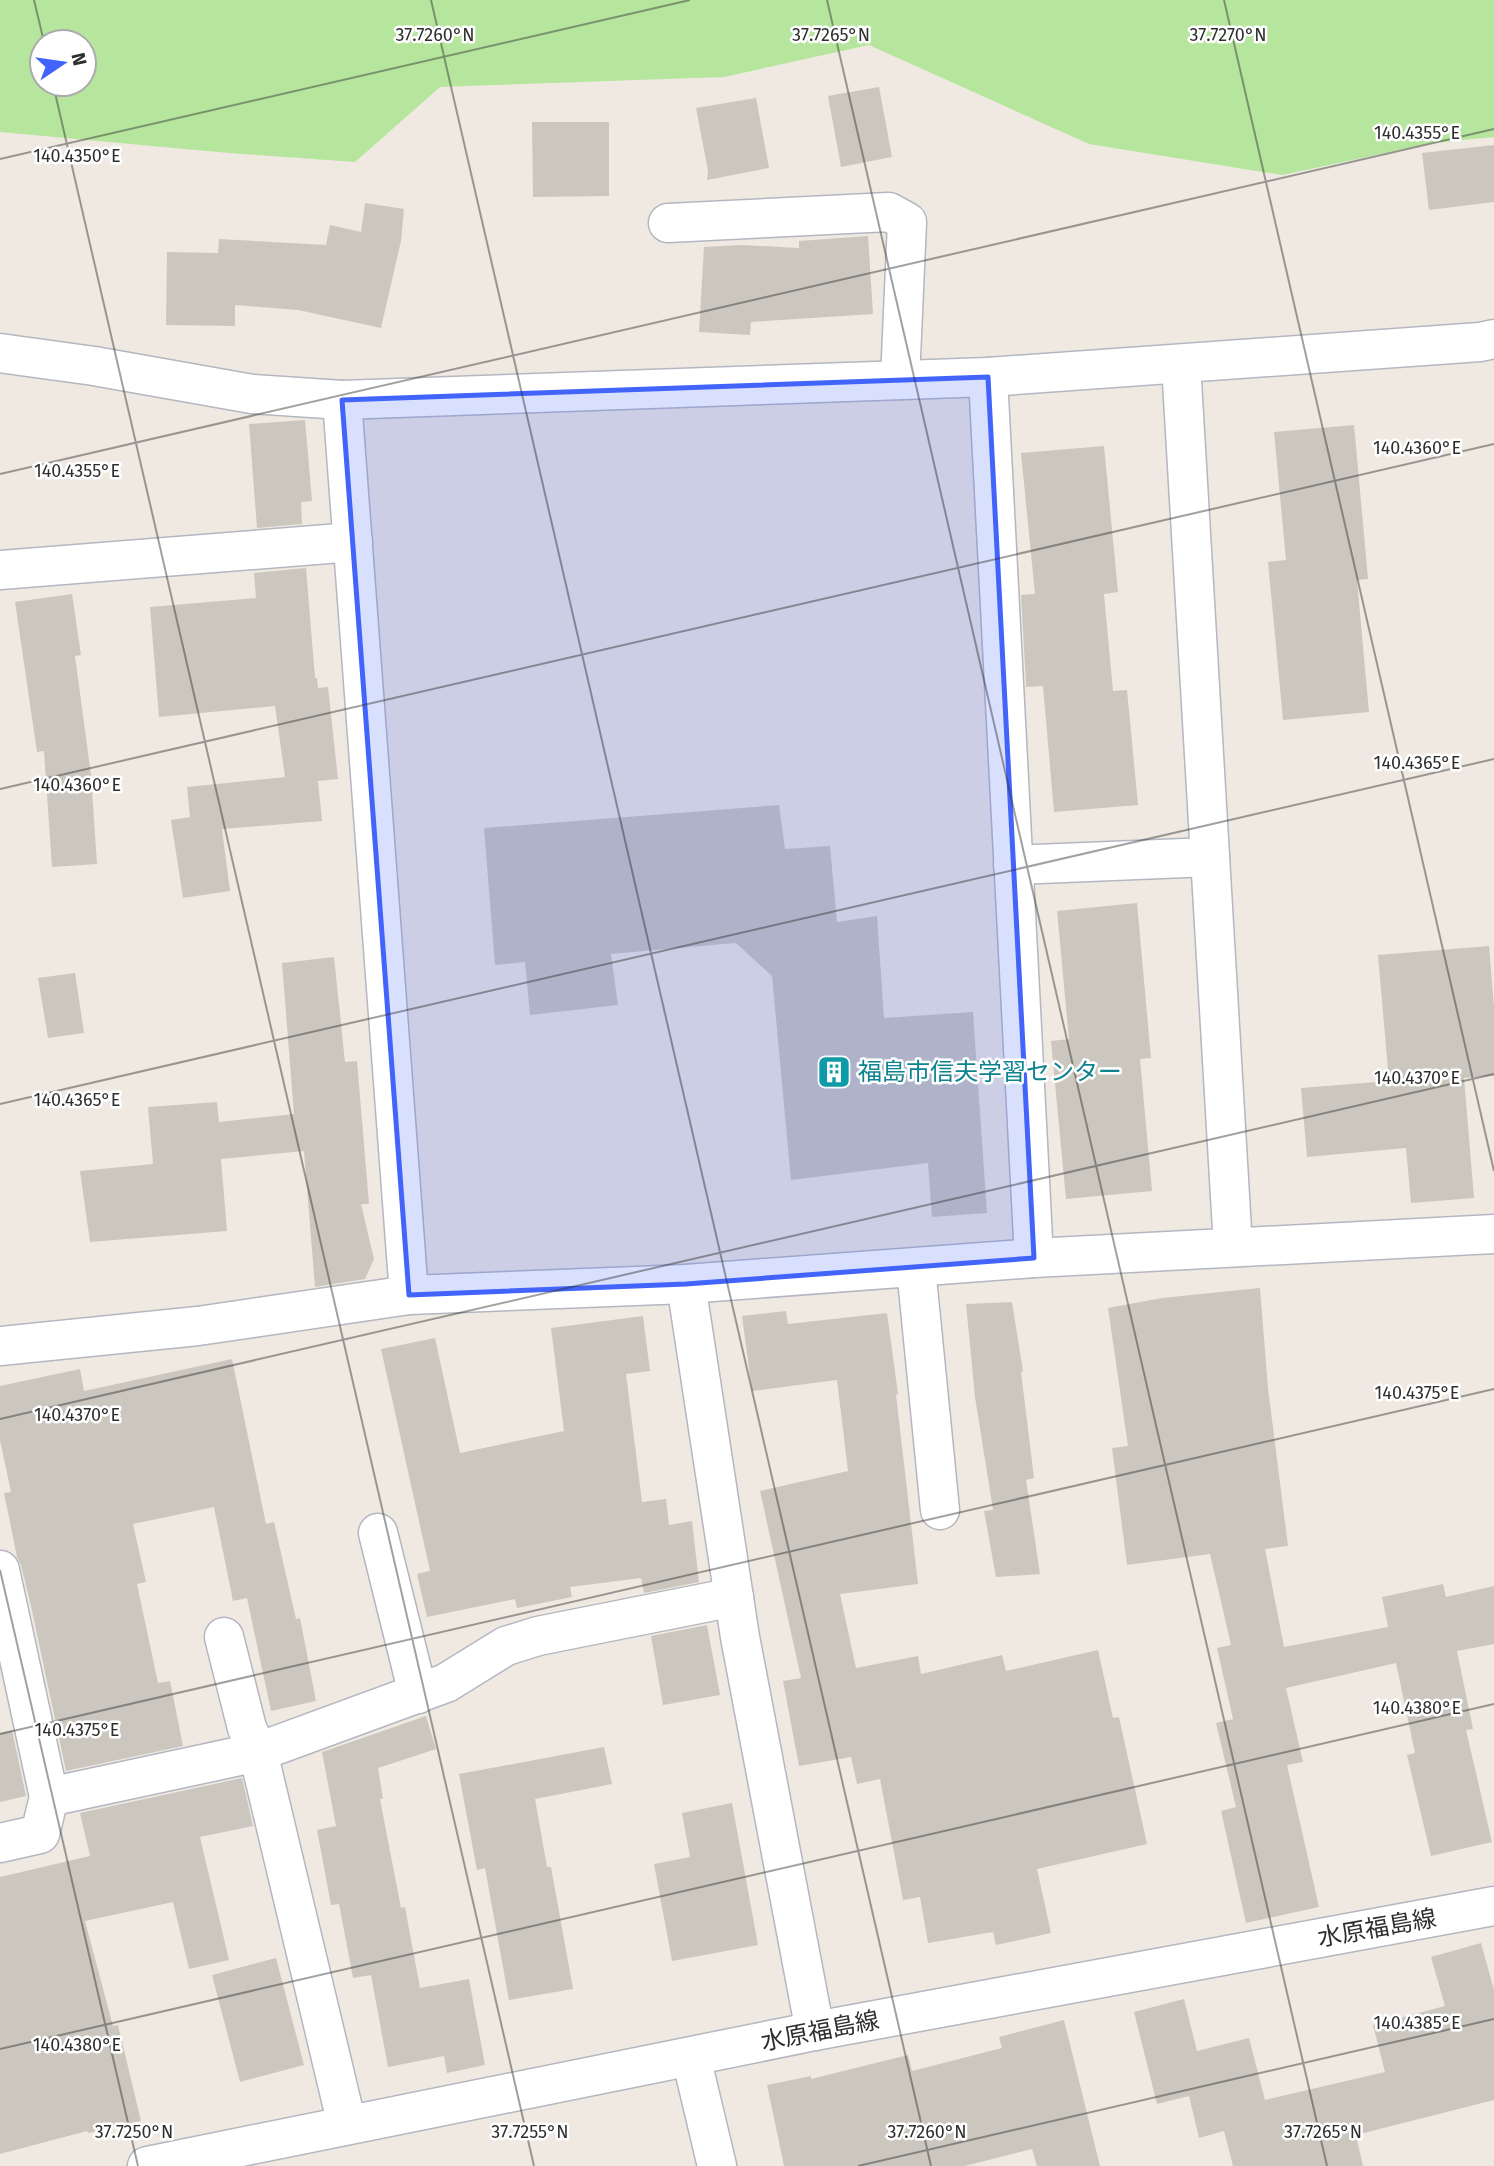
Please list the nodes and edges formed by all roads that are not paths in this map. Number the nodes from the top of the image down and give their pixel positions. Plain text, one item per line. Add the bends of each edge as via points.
1 (668, 223) dead end
2 (1494, 339) edge
3 (0, 353) edge
4 (1181, 364) junction
5 (988, 377) junction
6 (900, 380) junction
7 (342, 400) junction
8 (353, 542) junction
9 (0, 570) edge
10 (1210, 857) junction
11 (1013, 865) junction
12 (1494, 1234) edge
13 (1233, 1247) junction
14 (1034, 1258) junction
15 (916, 1268) junction
16 (686, 1284) junction
17 (409, 1295) junction
18 (0, 1346) edge
19 (940, 1510) dead end
20 (378, 1533) dead end
21 (0, 1570) edge
22 (734, 1597) junction
23 (224, 1637) dead end
24 (418, 1694) junction
25 (258, 1752) junction
26 (49, 1797) junction
27 (0, 1843) edge
28 (1494, 1906) edge
29 (815, 2031) junction
30 (691, 2057) junction
31 (347, 2125) junction
32 (147, 2166) edge
33 (716, 2166) edge

1 - 6 street via 889,212 907,222
2 - 4 street
3 - 7 street via 252,394
4 - 5 street
4 - 10 street
5 - 6 street
5 - 11 street
6 - 7 street
7 - 8 street
8 - 9 street
8 - 17 street
10 - 11 street
10 - 13 street
11 - 14 street
12 - 13 street
13 - 14 street
14 - 15 street
15 - 16 street
15 - 19 street
16 - 17 street
16 - 22 street
17 - 18 street via 198,1326
20 - 24 street
21 - 26 street
22 - 24 street via 538,1636 506,1646 446,1683
22 - 29 street
23 - 25 street via 247,1728
24 - 25 street
25 - 26 street
25 - 31 street
26 - 27 street via 40,1834
28 - 29 street, 水原福島線
29 - 30 street, 水原福島線
30 - 31 street, 水原福島線
30 - 33 street
31 - 32 street, 水原福島線

